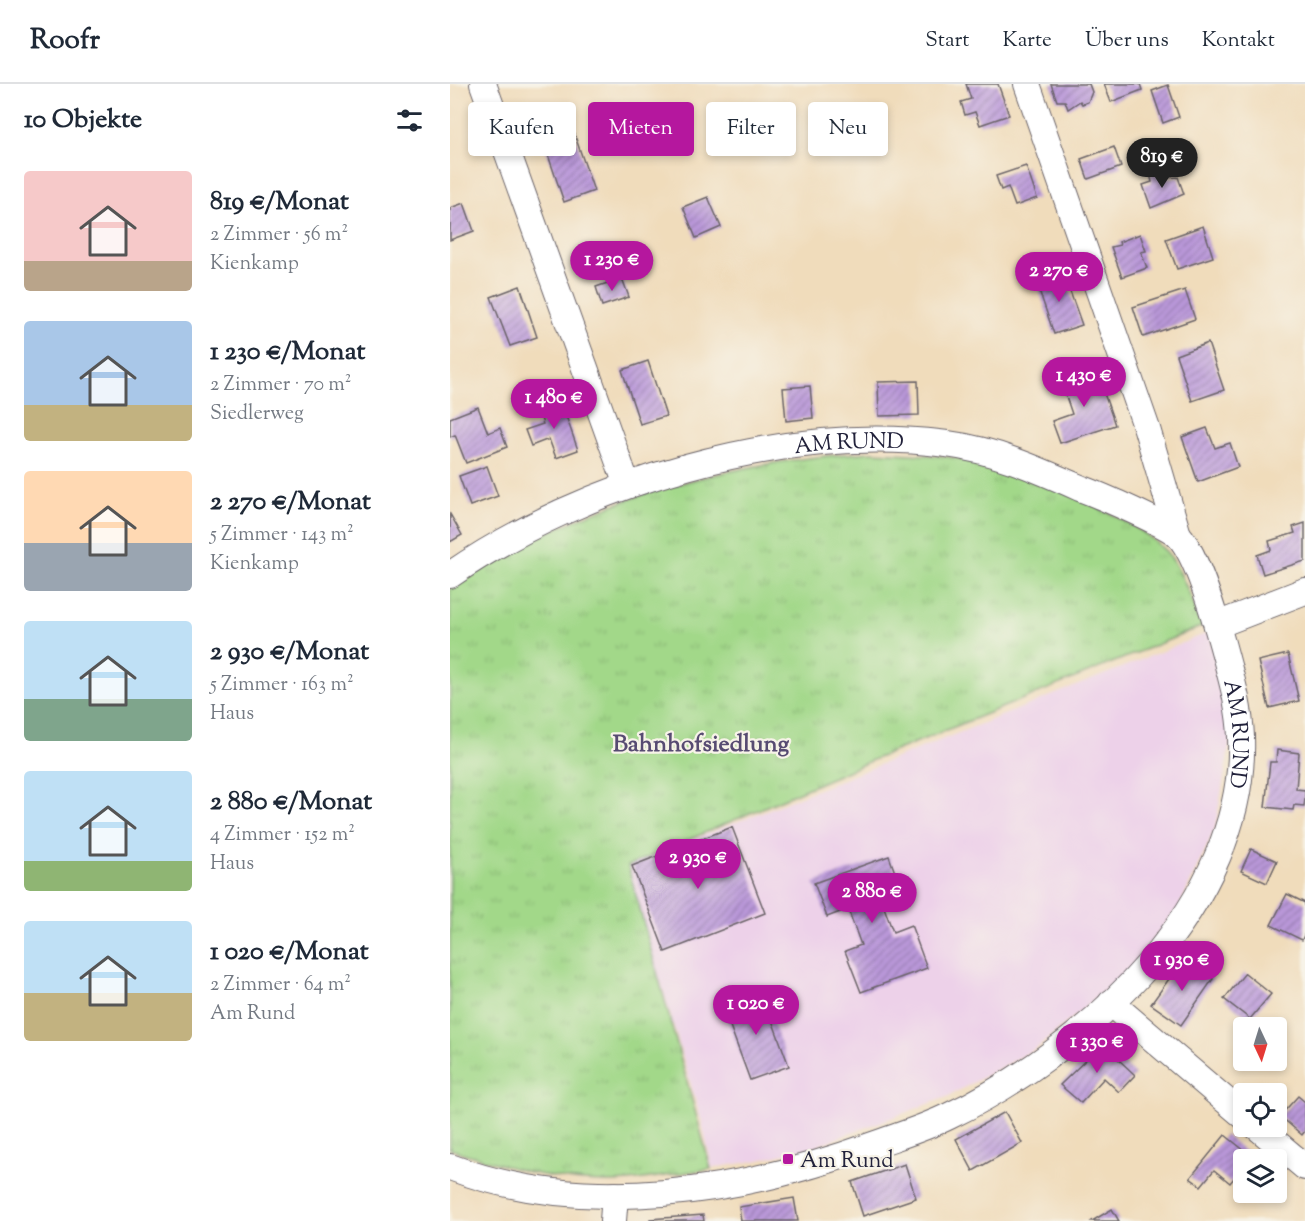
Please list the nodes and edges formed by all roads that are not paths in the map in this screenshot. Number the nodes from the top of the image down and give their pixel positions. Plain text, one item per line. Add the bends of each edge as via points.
1 (483, 84) edge
2 (1027, 84) edge
3 (627, 485) junction
4 (1178, 534) junction
5 (450, 575) edge
6 (1305, 591) edge
7 (1217, 625) junction
8 (1111, 1004) junction
9 (1233, 1107) edge
10 (1269, 1137) edge
11 (450, 1167) edge
12 (1305, 1167) edge
13 (615, 1195) junction
14 (612, 1221) edge

1 - 3 street
2 - 4 street via 1147,429
3 - 4 street, AM RUND via 715,459 831,442 891,440 948,444 1033,467
3 - 5 street, AM RUND via 518,535
4 - 7 street, AM RUND via 1193,561
6 - 7 street
7 - 8 street, AM RUND via 1236,694 1241,738 1239,781 1228,830 1209,878 1183,920 1149,965
8 - 9 street
8 - 13 street, AM RUND via 1012,1079 950,1116 895,1138 790,1172 717,1186
10 - 12 street
11 - 13 street, AM RUND via 535,1191
13 - 14 street

